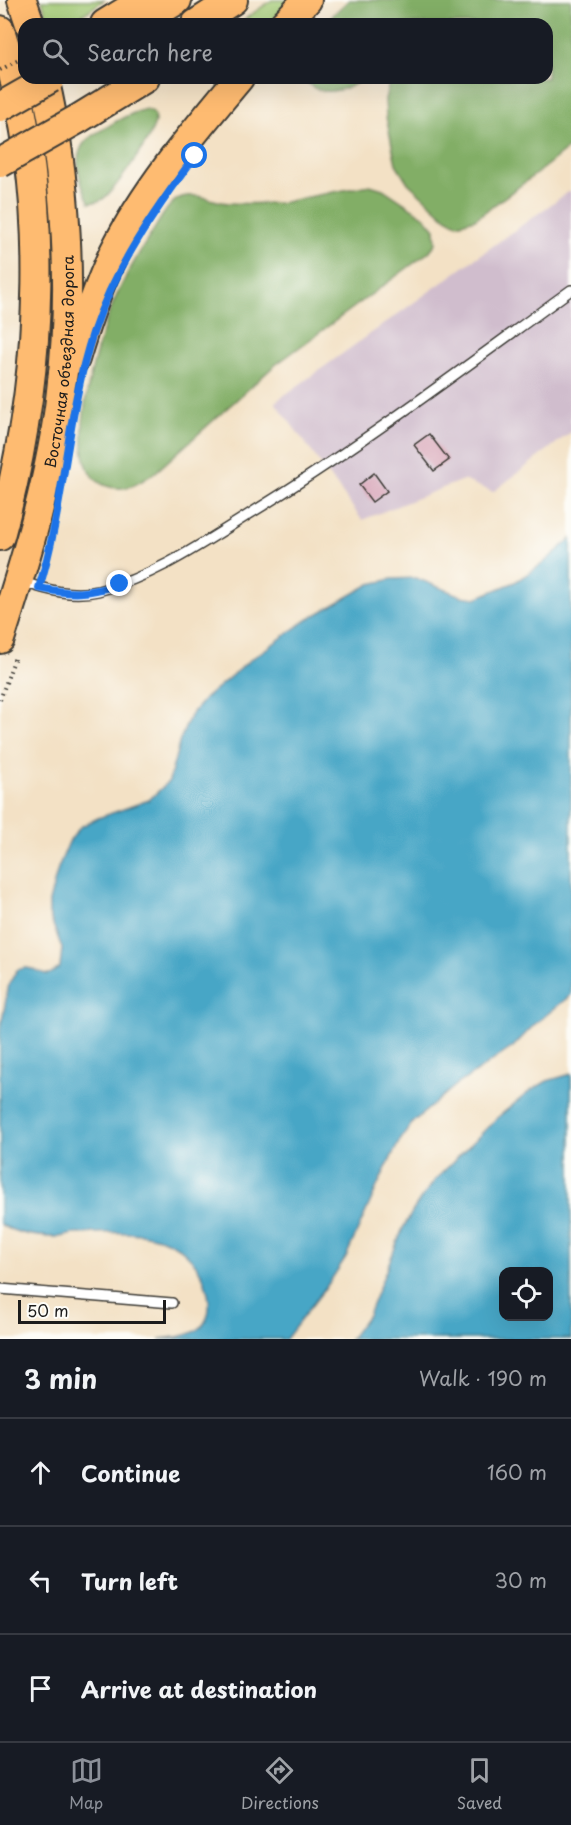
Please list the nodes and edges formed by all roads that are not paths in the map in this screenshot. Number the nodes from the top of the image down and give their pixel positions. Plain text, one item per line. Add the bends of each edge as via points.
1 (22, 0) edge
2 (144, 0) edge
3 (177, 0) edge
4 (233, 0) edge
5 (252, 0) edge
6 (307, 0) edge
7 (28, 18) edge
8 (115, 18) edge
9 (148, 18) edge
10 (205, 18) edge
11 (231, 18) edge
12 (290, 18) edge
13 (0, 30) edge
14 (18, 76) edge
15 (40, 84) edge
16 (45, 84) edge
17 (104, 84) edge
18 (132, 84) edge
19 (234, 84) edge
20 (0, 86) edge
21 (0, 107) edge
22 (76, 110) junction
23 (0, 142) edge
24 (0, 163) edge
25 (571, 290) edge
26 (53, 445) junction
27 (0, 536) edge
28 (19, 581) junction
29 (9, 644) edge
30 (0, 1288) edge
31 (172, 1303) dead end

1 - 7 main road
2 - 8 main road
3 - 9 main road
4 - 10 main road
5 - 11 main road
6 - 12 main road
13 - 27 main road, Восточная объездная дорога via 24,130 36,254 30,390 21,450
14 - 20 main road
15 - 21 main road, bridge
16 - 26 main road, Восточная объездная дорога via 59,160 66,250 66,345
17 - 22 main road
18 - 22 main road
19 - 26 main road via 167,168 115,250 85,324
22 - 23 main road
22 - 24 main road, bridge
25 - 28 lane via 333,460 172,561 96,591 63,593
26 - 28 main road, Восточная объездная дорога
28 - 29 main road, Восточная объездная дорога
30 - 31 lane

